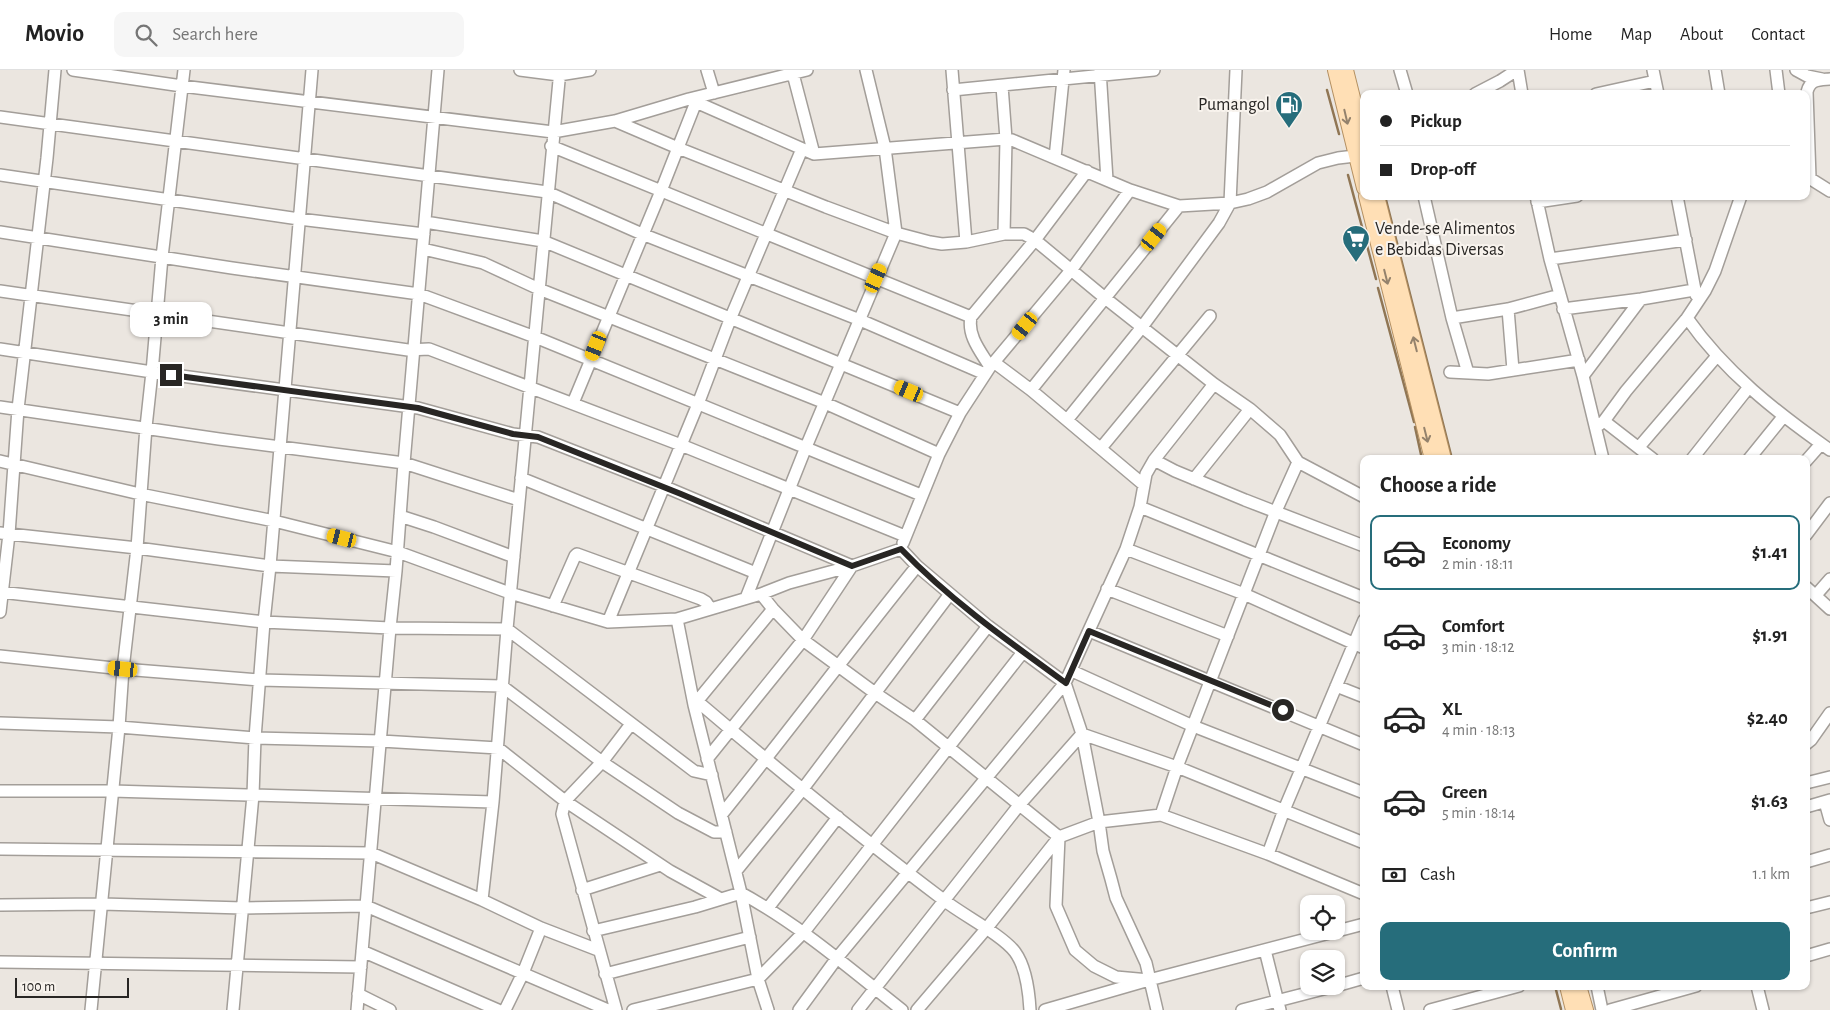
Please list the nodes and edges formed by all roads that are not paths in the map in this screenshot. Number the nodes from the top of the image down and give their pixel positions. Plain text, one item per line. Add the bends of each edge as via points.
1 (55, 70) edge
2 (73, 70) edge
3 (184, 70) edge
4 (312, 70) edge
5 (438, 70) edge
6 (520, 70) edge
7 (590, 70) edge
8 (707, 70) edge
9 (807, 70) edge
10 (866, 70) edge
11 (952, 70) edge
12 (1154, 70) edge
13 (1236, 70) edge
14 (1335, 70) edge
15 (1346, 70) edge
16 (1400, 70) edge
17 (1517, 70) edge
18 (1715, 70) edge
19 (1776, 70) edge
20 (1796, 70) edge
21 (793, 72) edge
22 (559, 73) edge
23 (1100, 73) edge
24 (1063, 75) edge
25 (1654, 75) edge
26 (1827, 79) edge
27 (182, 86) junction
28 (1002, 86) junction
29 (953, 90) junction
30 (1406, 90) edge
31 (1483, 90) edge
32 (1521, 90) edge
33 (1608, 90) edge
34 (1657, 90) edge
35 (1718, 90) edge
36 (1778, 90) edge
37 (1808, 90) edge
38 (714, 93) junction
39 (310, 100) junction
40 (693, 101) junction
41 (0, 116) edge
42 (435, 118) junction
43 (614, 121) junction
44 (50, 124) junction
45 (1360, 126) edge
46 (553, 132) junction
47 (1006, 139) junction
48 (176, 141) junction
49 (957, 143) junction
50 (551, 146) junction
51 (678, 148) junction
52 (885, 148) junction
53 (802, 149) junction
54 (814, 154) junction
55 (1355, 156) junction
56 (304, 158) junction
57 (1054, 158) junction
58 (1087, 171) junction
59 (1360, 174) edge
60 (0, 175) edge
61 (429, 175) junction
62 (1810, 179) edge
63 (1107, 180) junction
64 (44, 181) junction
65 (784, 189) junction
66 (1130, 190) junction
67 (661, 191) junction
68 (1830, 191) edge
69 (547, 192) junction
70 (169, 200) junction
71 (1367, 200) edge
72 (1378, 200) edge
73 (1425, 200) edge
74 (1537, 200) edge
75 (1678, 200) edge
76 (1740, 200) edge
77 (1230, 203) junction
78 (1179, 206) junction
79 (299, 219) junction
80 (425, 222) junction
81 (0, 232) edge
82 (896, 233) junction
83 (424, 234) junction
84 (642, 234) junction
85 (765, 234) junction
86 (1004, 234) junction
87 (38, 239) junction
88 (1035, 240) junction
89 (1686, 240) junction
90 (544, 242) junction
91 (966, 242) junction
92 (423, 249) junction
93 (162, 256) junction
94 (1550, 259) junction
95 (1072, 269) junction
96 (625, 274) junction
97 (748, 275) junction
98 (295, 276) junction
99 (876, 278) junction
100 (539, 289) junction
101 (1694, 290) junction
102 (0, 291) edge
103 (419, 294) junction
104 (1560, 295) junction
105 (30, 296) junction
106 (1105, 298) junction
107 (1641, 299) junction
108 (1698, 303) junction
109 (1508, 309) junction
110 (1563, 309) junction
111 (157, 313) junction
112 (1210, 316) dead end
113 (608, 317) junction
114 (731, 317) junction
115 (972, 318) junction
116 (1452, 318) junction
117 (1687, 318) junction
118 (860, 320) junction
119 (1142, 327) junction
120 (290, 334) junction
121 (534, 337) junction
122 (0, 349) edge
123 (415, 349) junction
124 (24, 353) junction
125 (1178, 354) junction
126 (1717, 356) junction
127 (714, 360) junction
128 (1579, 360) junction
129 (590, 361) junction
130 (842, 363) junction
131 (990, 368) junction
132 (1513, 370) junction
133 (152, 372) junction
134 (1450, 372) dead end
135 (1468, 373) junction
136 (1583, 376) junction
137 (1214, 384) junction
138 (530, 386) junction
139 (1749, 387) junction
140 (284, 390) junction
141 (1031, 390) junction
142 (573, 403) junction
143 (825, 403) junction
144 (698, 404) junction
145 (0, 407) edge
146 (409, 407) junction
147 (1250, 409) junction
148 (18, 410) junction
149 (960, 412) junction
150 (1783, 417) junction
151 (1067, 420) junction
152 (1600, 424) junction
153 (146, 427) junction
154 (526, 436) junction
155 (681, 445) junction
156 (279, 447) junction
157 (806, 447) junction
158 (1639, 447) junction
159 (1825, 447) edge
160 (1101, 448) junction
161 (939, 454) junction
162 (1431, 455) edge
163 (1443, 455) edge
164 (1603, 455) edge
165 (1648, 455) edge
166 (1695, 455) edge
167 (1752, 455) edge
168 (1810, 458) edge
169 (1154, 460) junction
170 (0, 461) edge
171 (1298, 462) junction
172 (404, 463) junction
173 (14, 464) junction
174 (521, 478) junction
175 (1194, 479) junction
176 (1144, 485) junction
177 (663, 486) junction
178 (789, 489) junction
179 (140, 494) junction
180 (921, 495) junction
181 (1360, 495) edge
182 (519, 500) junction
183 (1830, 503) edge
184 (1140, 507) junction
185 (1276, 511) junction
186 (400, 516) junction
187 (274, 521) junction
188 (646, 528) junction
189 (1810, 530) edge
190 (773, 532) junction
191 (5, 533) edge
192 (905, 536) junction
193 (1360, 544) edge
194 (137, 548) junction
195 (901, 549) junction
196 (1126, 549) junction
197 (398, 552) junction
198 (1260, 555) junction
199 (514, 557) junction
200 (270, 566) junction
201 (852, 566) junction
202 (917, 566) junction
203 (396, 571) junction
204 (629, 572) junction
205 (756, 573) junction
206 (1830, 579) edge
207 (1107, 589) junction
208 (1810, 590) edge
209 (1, 592) edge
210 (510, 593) junction
211 (760, 594) junction
212 (950, 594) junction
213 (1244, 594) junction
214 (1816, 595) junction
215 (1360, 596) edge
216 (746, 598) junction
217 (130, 605) junction
218 (553, 606) junction
219 (710, 608) junction
220 (773, 609) junction
221 (1830, 609) edge
222 (0, 612) edge
223 (677, 619) junction
224 (264, 622) junction
225 (608, 622) junction
226 (988, 626) junction
227 (390, 628) junction
228 (507, 629) junction
229 (1089, 631) junction
230 (1228, 636) junction
231 (803, 640) junction
232 (1359, 646) edge
233 (1023, 652) junction
234 (0, 656) edge
235 (838, 665) junction
236 (123, 669) junction
237 (1072, 671) junction
238 (260, 680) junction
239 (1210, 681) junction
240 (1066, 683) junction
241 (386, 684) junction
242 (502, 686) junction
243 (1336, 686) junction
244 (875, 693) junction
245 (1360, 695) edge
246 (696, 703) junction
247 (1830, 713) edge
248 (915, 720) junction
249 (0, 723) edge
250 (632, 724) junction
251 (1319, 725) junction
252 (1193, 726) junction
253 (119, 727) junction
254 (731, 730) junction
255 (1082, 734) junction
256 (255, 738) junction
257 (381, 741) junction
258 (1810, 741) edge
259 (1360, 743) edge
260 (948, 747) junction
261 (498, 748) junction
262 (707, 759) junction
263 (766, 759) junction
264 (602, 762) junction
265 (1177, 767) junction
266 (1302, 768) junction
267 (712, 775) junction
268 (986, 777) junction
269 (1830, 777) edge
270 (1810, 783) edge
271 (802, 790) junction
272 (0, 791) edge
273 (112, 791) junction
274 (1360, 791) edge
275 (253, 795) junction
276 (375, 798) junction
277 (565, 801) junction
278 (1827, 801) edge
279 (493, 802) junction
280 (1020, 804) junction
281 (1810, 806) edge
282 (1284, 810) junction
283 (722, 814) junction
284 (1160, 815) junction
285 (838, 817) junction
286 (1830, 820) edge
287 (1099, 822) junction
288 (726, 832) junction
289 (1059, 837) junction
290 (1360, 841) edge
291 (873, 844) junction
292 (0, 849) edge
293 (107, 850) junction
294 (248, 851) junction
295 (370, 853) junction
296 (1268, 854) junction
297 (1830, 856) edge
298 (1810, 861) edge
299 (660, 865) junction
300 (736, 871) junction
301 (908, 872) junction
302 (582, 890) junction
303 (1360, 892) edge
304 (741, 893) junction
305 (721, 899) junction
306 (482, 900) junction
307 (945, 901) junction
308 (1830, 902) edge
309 (102, 904) junction
310 (0, 905) edge
311 (366, 906) junction
312 (1810, 907) edge
313 (243, 908) junction
314 (768, 908) junction
315 (1360, 925) edge
316 (541, 928) junction
317 (986, 929) junction
318 (593, 931) junction
319 (804, 932) junction
320 (750, 937) junction
321 (598, 950) junction
322 (1265, 950) junction
323 (1830, 950) edge
324 (362, 951) junction
325 (1810, 955) edge
326 (837, 958) junction
327 (0, 962) edge
328 (96, 964) junction
329 (238, 966) junction
330 (361, 968) junction
331 (523, 973) junction
332 (605, 974) junction
333 (758, 979) junction
334 (1360, 979) edge
335 (1149, 980) junction
336 (1345, 983) edge
337 (876, 988) junction
338 (1393, 990) edge
339 (1504, 990) edge
340 (1569, 990) edge
341 (1581, 990) edge
342 (1598, 990) edge
343 (1682, 990) edge
344 (1757, 990) edge
345 (358, 994) junction
346 (1310, 995) edge
347 (1279, 1006) edge
348 (91, 1010) edge
349 (233, 1010) edge
350 (357, 1010) edge
351 (390, 1010) edge
352 (498, 1010) edge
353 (505, 1010) edge
354 (608, 1010) edge
355 (616, 1010) edge
356 (633, 1010) edge
357 (768, 1010) edge
358 (799, 1010) edge
359 (858, 1010) edge
360 (902, 1010) edge
361 (918, 1010) edge
362 (1030, 1010) edge
363 (1045, 1010) edge
364 (1157, 1010) edge
365 (1242, 1010) edge
366 (1398, 1010) edge
367 (1430, 1010) edge
368 (1573, 1010) edge
369 (1586, 1010) edge
370 (1602, 1010) edge
371 (1610, 1010) edge
372 (1763, 1010) edge

1 - 44 street
2 - 27 street
3 - 27 street
4 - 39 street
5 - 42 street
6 - 22 street
7 - 22 street
8 - 38 street
9 - 21 street
10 - 52 street
11 - 29 street
12 - 23 street
13 - 77 street
14 -> 55 main road
15 - 45 main road
16 - 30 street
17 - 31 street
17 - 32 street
18 - 35 street
19 - 36 street
20 - 26 street via 1812,78
21 - 38 street
21 - 54 street
22 - 46 street
23 - 24 street
23 - 63 street
24 - 28 street
24 - 57 street
25 - 33 street
25 - 34 street
26 - 37 street via 1814,80
27 - 39 street
27 - 48 street
28 - 29 street
28 - 47 street
29 - 49 street
38 - 40 street
39 - 42 street
39 - 56 street
40 - 43 street
40 - 51 street
40 - 53 street
41 - 44 street
42 - 46 street
42 - 61 street
43 - 46 street
43 - 51 street
44 - 48 street
44 - 64 street
46 - 50 street
47 - 49 street
47 - 57 street
47 - 86 street
48 - 56 street
48 - 70 street
49 - 52 street
49 - 91 street
50 - 67 street
50 - 69 street
51 - 65 street
51 - 67 street
52 - 54 street
52 - 82 street
53 - 54 street
53 - 65 street
55 - 59 main road
55 - 77 street via 1318,163 1267,192
56 - 61 street
56 - 79 street
57 - 58 street
58 - 63 street
58 - 88 street
60 - 64 street
61 - 69 street
61 - 80 street
62 - 68 street
63 - 66 street
64 - 70 street
64 - 87 street
65 - 82 street
65 - 85 street
66 - 78 street
66 - 95 street
67 - 84 street
67 - 85 street
69 - 84 street
69 - 90 street
70 - 79 street
70 - 93 street
71 -> 162 main road
163 -> 72 main road
73 - 116 street
74 - 94 street
75 - 89 street
76 - 108 street via 1715,271
77 - 78 street
77 - 119 street via 1219,223
78 - 106 street
79 - 83 street
79 - 98 street
80 - 83 street
80 - 90 street
81 - 87 street
82 - 91 street via 930,242
82 - 99 street
83 - 92 street
84 - 96 street
84 - 97 street
85 - 97 street
85 - 99 street
86 - 88 street via 1024,234
86 - 91 street
87 - 93 street
87 - 105 street
88 - 95 street
88 - 115 street
89 - 94 street
89 - 101 street
90 - 96 street
90 - 100 street
92 - 100 street via 483,263
92 - 103 street
93 - 98 street
93 - 111 street
94 - 104 street
95 - 106 street
95 - 131 street
96 - 113 street
96 - 114 street
97 - 114 street
97 - 118 street
98 - 103 street
98 - 120 street
99 - 115 street
99 - 118 street
100 - 113 street
100 - 121 street
101 - 107 street
101 - 108 street
102 - 105 street
103 - 121 street
103 - 123 street
104 - 109 street
104 - 110 street
105 - 111 street
105 - 124 street
106 - 119 street
106 - 141 street
107 - 110 street
107 - 136 street
108 - 117 street
109 - 116 street
109 - 132 street
110 - 128 street
111 - 120 street
111 - 133 street
112 - 125 street
113 - 127 street
113 - 129 street
114 - 127 street
114 - 130 street
115 - 131 street via 972,336
116 - 135 street
117 - 126 street
117 - 152 street
118 - 130 street
118 - 131 street
119 - 125 street
119 - 151 street
120 - 123 street
120 - 140 street
121 - 129 street
121 - 138 street
122 - 124 street
123 - 138 street via 429,348
123 - 146 street
124 - 133 street
124 - 148 street
125 - 137 street
125 - 160 street
126 - 139 street
126 - 158 street
127 - 143 street
127 - 144 street
128 - 132 street
128 - 136 street
129 - 142 street
129 - 144 street
130 - 143 street
130 - 149 street
131 - 141 street
131 - 149 street
132 - 135 street
133 - 140 street
133 - 153 street
134 - 135 street
136 - 152 street
137 - 147 street
137 - 169 street
138 - 142 street
138 - 154 street
139 - 150 street
139 - 166 street
140 - 146 street
140 - 156 street
141 - 151 street
142 - 155 street
143 - 157 street
143 - 161 street
144 - 155 street
144 - 157 street
145 - 148 street
146 - 154 street
146 - 172 street
147 - 171 street via 1280,435
147 - 175 street
148 - 153 street
148 - 173 street
149 - 161 street
150 - 159 street
150 - 167 street
151 - 160 street
152 - 158 street
152 - 164 street
153 - 156 street
153 - 179 street
154 - 174 street
154 - 177 street via 538,437
155 - 177 street
155 - 178 street
156 - 172 street
156 - 187 street
157 - 178 street
157 - 180 street
158 - 165 street
159 - 168 street
160 - 176 street
161 - 180 street
169 - 175 street
169 - 176 street
170 - 173 street
171 - 181 street
171 - 185 street
172 - 182 street
172 - 186 street
173 - 179 street
173 - 191 street
174 - 182 street
174 - 188 street
175 - 185 street
176 - 184 street
177 - 188 street
177 - 190 street
178 - 190 street
178 - 192 street
179 - 187 street
179 - 194 street
180 - 192 street
182 - 199 street
183 - 189 street
184 - 196 street
184 - 198 street
185 - 193 street
185 - 198 street
186 - 197 street
186 - 199 street
187 - 197 street
187 - 200 street
188 - 204 street
188 - 205 street
190 - 201 street
190 - 205 street
191 - 194 street
191 - 209 street
192 - 195 street
194 - 200 street
194 - 217 street
195 - 201 street
195 - 202 street
196 - 207 street
196 - 213 street
197 - 203 street
197 - 210 street
198 - 213 street
198 - 215 street
199 - 210 street
200 - 203 street
200 - 224 street
201 - 211 street
201 - 231 street
202 - 212 street
202 - 235 street
203 - 227 street
204 - 218 street via 577,554
204 - 219 street via 701,599
204 - 225 street
205 - 216 street
206 - 214 street
207 - 229 street
207 - 230 street
208 - 214 street
209 - 217 street
209 - 222 street
210 - 218 street
210 - 228 street
211 - 216 street
211 - 220 street
212 - 226 street
212 - 244 street
213 - 230 street
213 - 232 street
214 - 221 street
216 - 219 street
217 - 224 street
217 - 236 street
218 - 225 street
219 - 223 street
220 - 231 street
220 - 246 street
223 - 225 street
223 - 246 street
224 - 227 street
224 - 238 street
226 - 233 street
226 - 248 street
227 - 228 street
227 - 241 street
228 - 242 street
228 - 250 street
229 - 237 street
229 - 239 street
230 - 239 street
231 - 235 street
231 - 254 street
232 - 243 street
233 - 240 street
233 - 260 street
234 - 236 street
235 - 244 street
235 - 263 street
236 - 238 street
236 - 253 street
237 - 240 street
237 - 252 street
238 - 241 street
238 - 256 street
239 - 251 street
239 - 252 street
240 - 255 street
240 - 268 street
241 - 242 street
241 - 257 street
242 - 261 street
242 - 264 street
243 - 245 street
243 - 251 street
244 - 248 street
244 - 271 street
246 - 254 street
246 - 262 street
247 - 258 street
248 - 260 street
249 - 253 street
250 - 264 street
250 - 267 street via 694,771
251 - 259 street
251 - 266 street
252 - 265 street
252 - 266 street
253 - 256 street
253 - 273 street
254 - 262 street
254 - 263 street
255 - 265 street
255 - 280 street
255 - 287 street
256 - 257 street
256 - 275 street
257 - 261 street
257 - 276 street
260 - 268 street
260 - 291 street
261 - 277 street
261 - 279 street
262 - 267 street
263 - 271 street
263 - 283 street
264 - 277 street
264 - 288 street via 678,814 714,832
265 - 282 street
265 - 284 street
266 - 274 street
266 - 282 street
267 - 283 street
268 - 280 street
268 - 301 street
269 - 270 street
271 - 285 street
271 - 300 street
272 - 273 street
273 - 275 street
273 - 293 street
275 - 276 street
275 - 294 street
276 - 279 street
276 - 295 street
277 - 299 street
277 - 302 street via 562,814
278 - 281 street
278 - 286 street
279 - 306 street
280 - 289 street
280 - 307 street
282 - 290 street
282 - 296 street
283 - 288 street
284 - 287 street
284 - 296 street
285 - 291 street
285 - 314 street
287 - 289 street
287 - 335 street via 1116,898 1146,963
288 - 300 street
289 - 317 street
289 - 335 street via 1056,906 1075,950 1094,966 1116,977
291 - 301 street
291 - 319 street
292 - 293 street
293 - 294 street
293 - 309 street
294 - 295 street
294 - 313 street
295 - 306 street
295 - 311 street
296 - 303 street
297 - 298 street
299 - 302 street
299 - 305 street
300 - 304 street
301 - 307 street
301 - 326 street
302 - 318 street
304 - 305 street
304 - 314 street
304 - 320 street
305 - 318 street
306 - 316 street
307 - 317 street
307 - 337 street
308 - 312 street
309 - 310 street
309 - 313 street
309 - 328 street
311 - 313 street
311 - 324 street
311 - 331 street
313 - 329 street
314 - 319 street
315 - 322 street
316 - 321 street
316 - 331 street
317 - 361 street
317 - 362 street via 1017,954 1029,994
318 - 321 street
319 - 326 street
319 - 333 street
320 - 332 street
320 - 333 street
321 - 332 street
322 - 335 street
322 - 347 street
323 - 325 street
324 - 330 street
324 - 352 street
326 - 337 street
326 - 358 street
327 - 328 street
328 - 329 street
328 - 348 street
329 - 330 street
329 - 349 street
330 - 345 street
331 - 353 street
331 - 354 street
332 - 355 street
333 - 356 street
333 - 357 street
334 - 336 street
335 - 363 street
335 - 364 street
337 - 359 street
337 - 360 street
338 - 366 street
339 - 367 street
340 - 368 main road
341 - 369 main road
342 - 370 street
343 - 371 street
344 - 372 street
345 - 350 street
345 - 351 street
346 - 347 street
347 - 365 street

